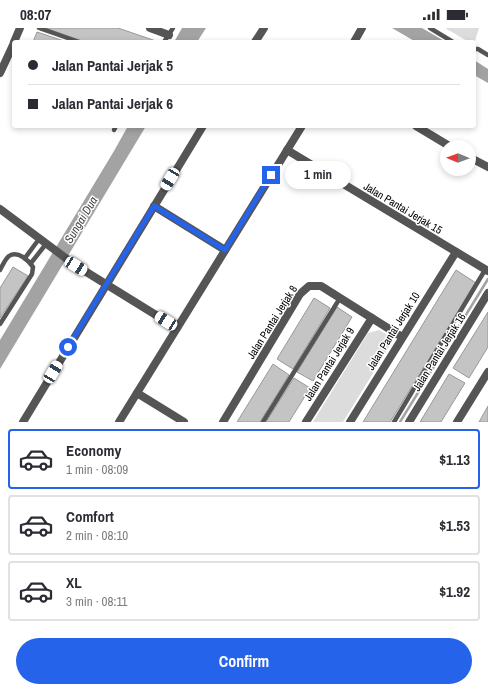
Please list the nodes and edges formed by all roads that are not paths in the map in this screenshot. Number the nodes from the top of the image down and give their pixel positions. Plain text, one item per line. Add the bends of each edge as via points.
1 (20, 28) edge
2 (39, 28) edge
3 (150, 28) edge
4 (264, 28) edge
5 (362, 28) edge
6 (430, 28) edge
7 (169, 35) edge
8 (15, 40) edge
9 (73, 40) edge
10 (256, 40) edge
11 (355, 40) edge
12 (450, 40) edge
13 (476, 49) edge
14 (488, 55) edge
15 (11, 57) edge
16 (0, 73) edge
17 (202, 128) edge
18 (301, 128) edge
19 (419, 128) edge
20 (440, 140) edge
21 (287, 150) junction
22 (476, 162) edge
23 (488, 168) edge
24 (154, 206) junction
25 (0, 209) edge
26 (46, 244) junction
27 (225, 250) junction
28 (456, 252) junction
29 (25, 258) junction
30 (31, 263) junction
31 (0, 270) edge
32 (487, 271) edge
33 (106, 284) junction
34 (488, 294) edge
35 (340, 298) junction
36 (372, 318) junction
37 (0, 324) edge
38 (178, 328) junction
39 (402, 337) junction
40 (488, 372) edge
41 (137, 393) junction
42 (23, 422) edge
43 (119, 422) edge
44 (184, 422) edge
45 (223, 422) edge
46 (263, 422) edge
47 (306, 422) edge
48 (350, 422) edge
49 (394, 422) edge
50 (409, 422) edge
51 (457, 422) edge

1 - 8 street
2 - 9 lane
3 - 7 street
4 - 10 street
5 - 11 street
6 - 12 lane
13 - 14 lane
15 - 16 street
17 - 24 street
18 - 21 street
19 - 20 street
21 - 27 street
21 - 28 street, Jalan Pantai Jerjak 15
22 - 23 street
24 - 27 street
24 - 33 street
25 - 26 street
26 - 29 lane
26 - 30 lane
26 - 33 street
27 - 38 street
28 - 32 street, Jalan Pantai Jerjak 15
28 - 39 street, Jalan Pantai Jerjak 10
29 - 30 lane
29 - 31 lane via 13,254
30 - 37 lane via 34,267 32,274
32 - 49 lane
33 - 38 street
33 - 42 street
34 - 50 street, Jalan Pantai Jerjak 16
35 - 36 street, Jalan Pantai Jerjak 8
35 - 45 street, Jalan Pantai Jerjak 8 via 321,286 309,286 302,291
35 - 46 lane
36 - 39 street, Jalan Pantai Jerjak 8
36 - 47 street, Jalan Pantai Jerjak 9
38 - 41 street
39 - 48 street, Jalan Pantai Jerjak 10
40 - 51 street
41 - 43 street
41 - 44 street

